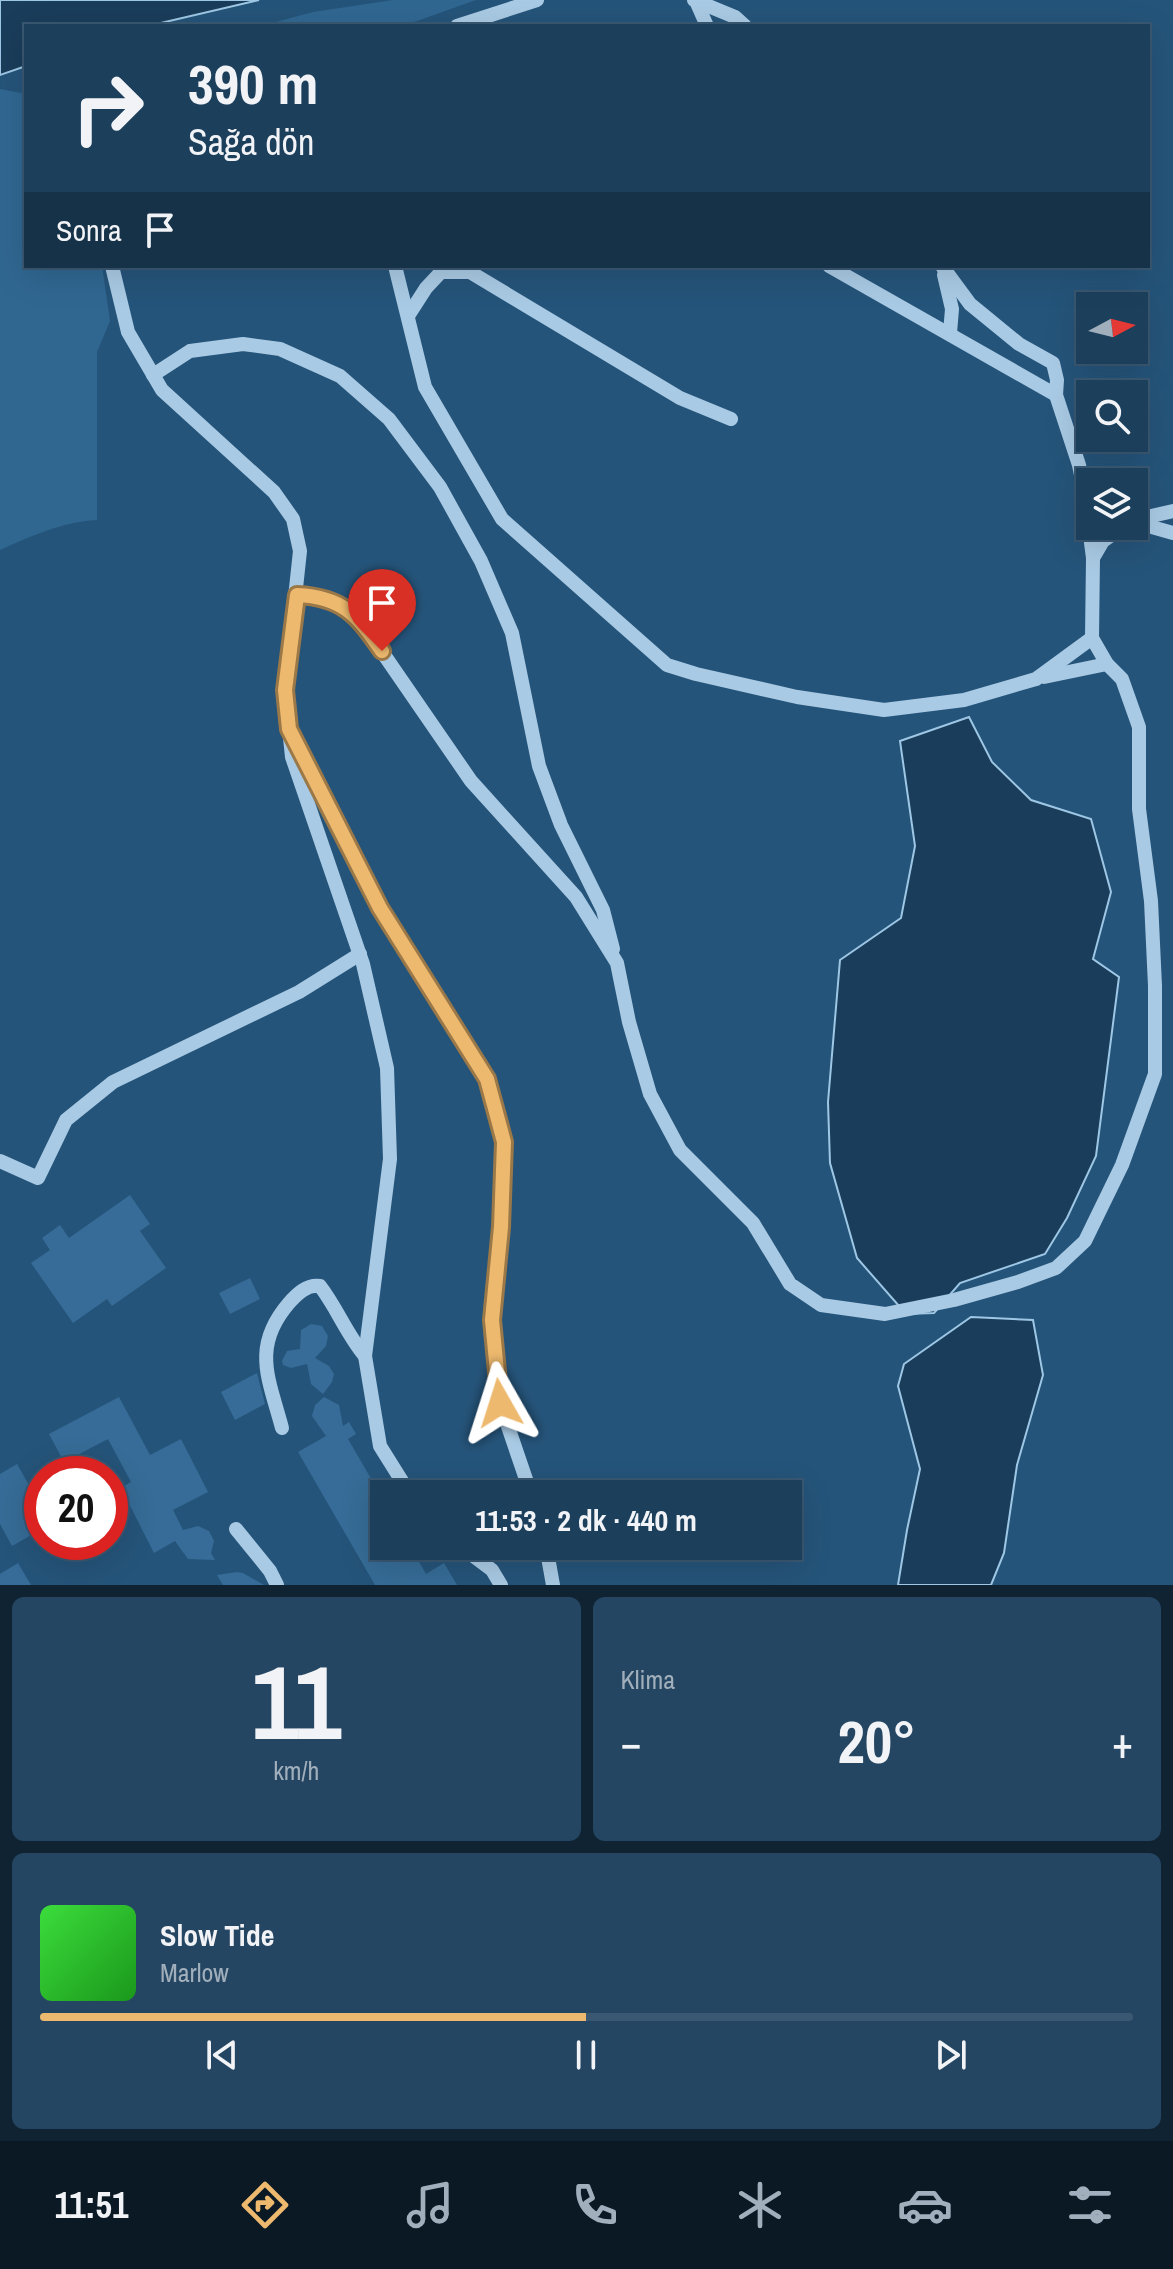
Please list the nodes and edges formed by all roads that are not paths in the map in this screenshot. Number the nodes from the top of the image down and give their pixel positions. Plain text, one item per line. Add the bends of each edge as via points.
1 (537, 0) edge
2 (695, 0) edge
3 (463, 24) edge
4 (706, 24) edge
5 (743, 24) edge
6 (112, 268) edge
7 (396, 268) edge
8 (833, 268) edge
9 (942, 268) edge
10 (943, 268) edge
11 (437, 269) edge
12 (408, 316) junction
13 (950, 333) junction
14 (153, 375) junction
15 (1056, 395) junction
16 (731, 419) dead end
17 (1080, 468) edge
18 (1173, 511) edge
19 (1148, 517) edge
20 (1148, 525) edge
21 (1173, 533) edge
22 (1091, 540) edge
23 (1104, 540) edge
24 (1093, 558) junction
25 (297, 595) junction
26 (1092, 638) junction
27 (1107, 664) junction
28 (1036, 679) junction
29 (289, 729) junction
30 (360, 954) junction
31 (617, 963) junction
32 (0, 1161) edge
33 (365, 1356) junction
34 (282, 1428) dead end
35 (401, 1480) edge
36 (526, 1480) edge
37 (236, 1529) dead end
38 (479, 1560) edge
39 (549, 1560) edge
40 (277, 1585) edge
41 (501, 1585) edge
42 (553, 1585) edge

1 - 3 lane
2 - 4 lane
2 - 5 lane
6 - 14 lane via 128,332
7 - 12 lane
8 - 13 lane
9 - 13 lane via 952,309
10 - 15 lane via 970,304 1019,344 1053,363
11 - 12 lane
11 - 16 lane via 470,272 680,398
12 - 28 lane via 425,387 502,519 667,665 797,697 884,710 964,700
13 - 15 lane
14 - 25 lane via 162,390 274,492 293,519 300,551
14 - 31 lane via 190,351 243,344 280,349 340,376 389,419 440,487 481,561 512,633 539,766 603,910
15 - 17 lane
18 - 19 lane
20 - 21 lane
22 - 24 lane
23 - 24 lane
24 - 26 lane
25 - 29 lane via 285,690
25 - 31 lane via 341,604 367,630 471,781 576,897
26 - 27 lane
26 - 28 lane
27 - 28 lane
27 - 31 lane via 1122,679 1139,727 1139,809 1155,986 1155,1074 1122,1165 1085,1241 1056,1268 954,1300 885,1314 821,1305 790,1284 753,1223 680,1150 650,1094
29 - 30 lane via 292,757
29 - 36 lane via 380,908 487,1079 504,1142 492,1320 500,1403
30 - 32 lane via 299,992 113,1082 66,1120 38,1178
30 - 33 lane via 387,1068 390,1159
33 - 34 lane via 320,1286 294,1298 277,1317 265,1346
33 - 35 lane via 380,1446
37 - 40 lane
38 - 41 lane
39 - 42 lane

